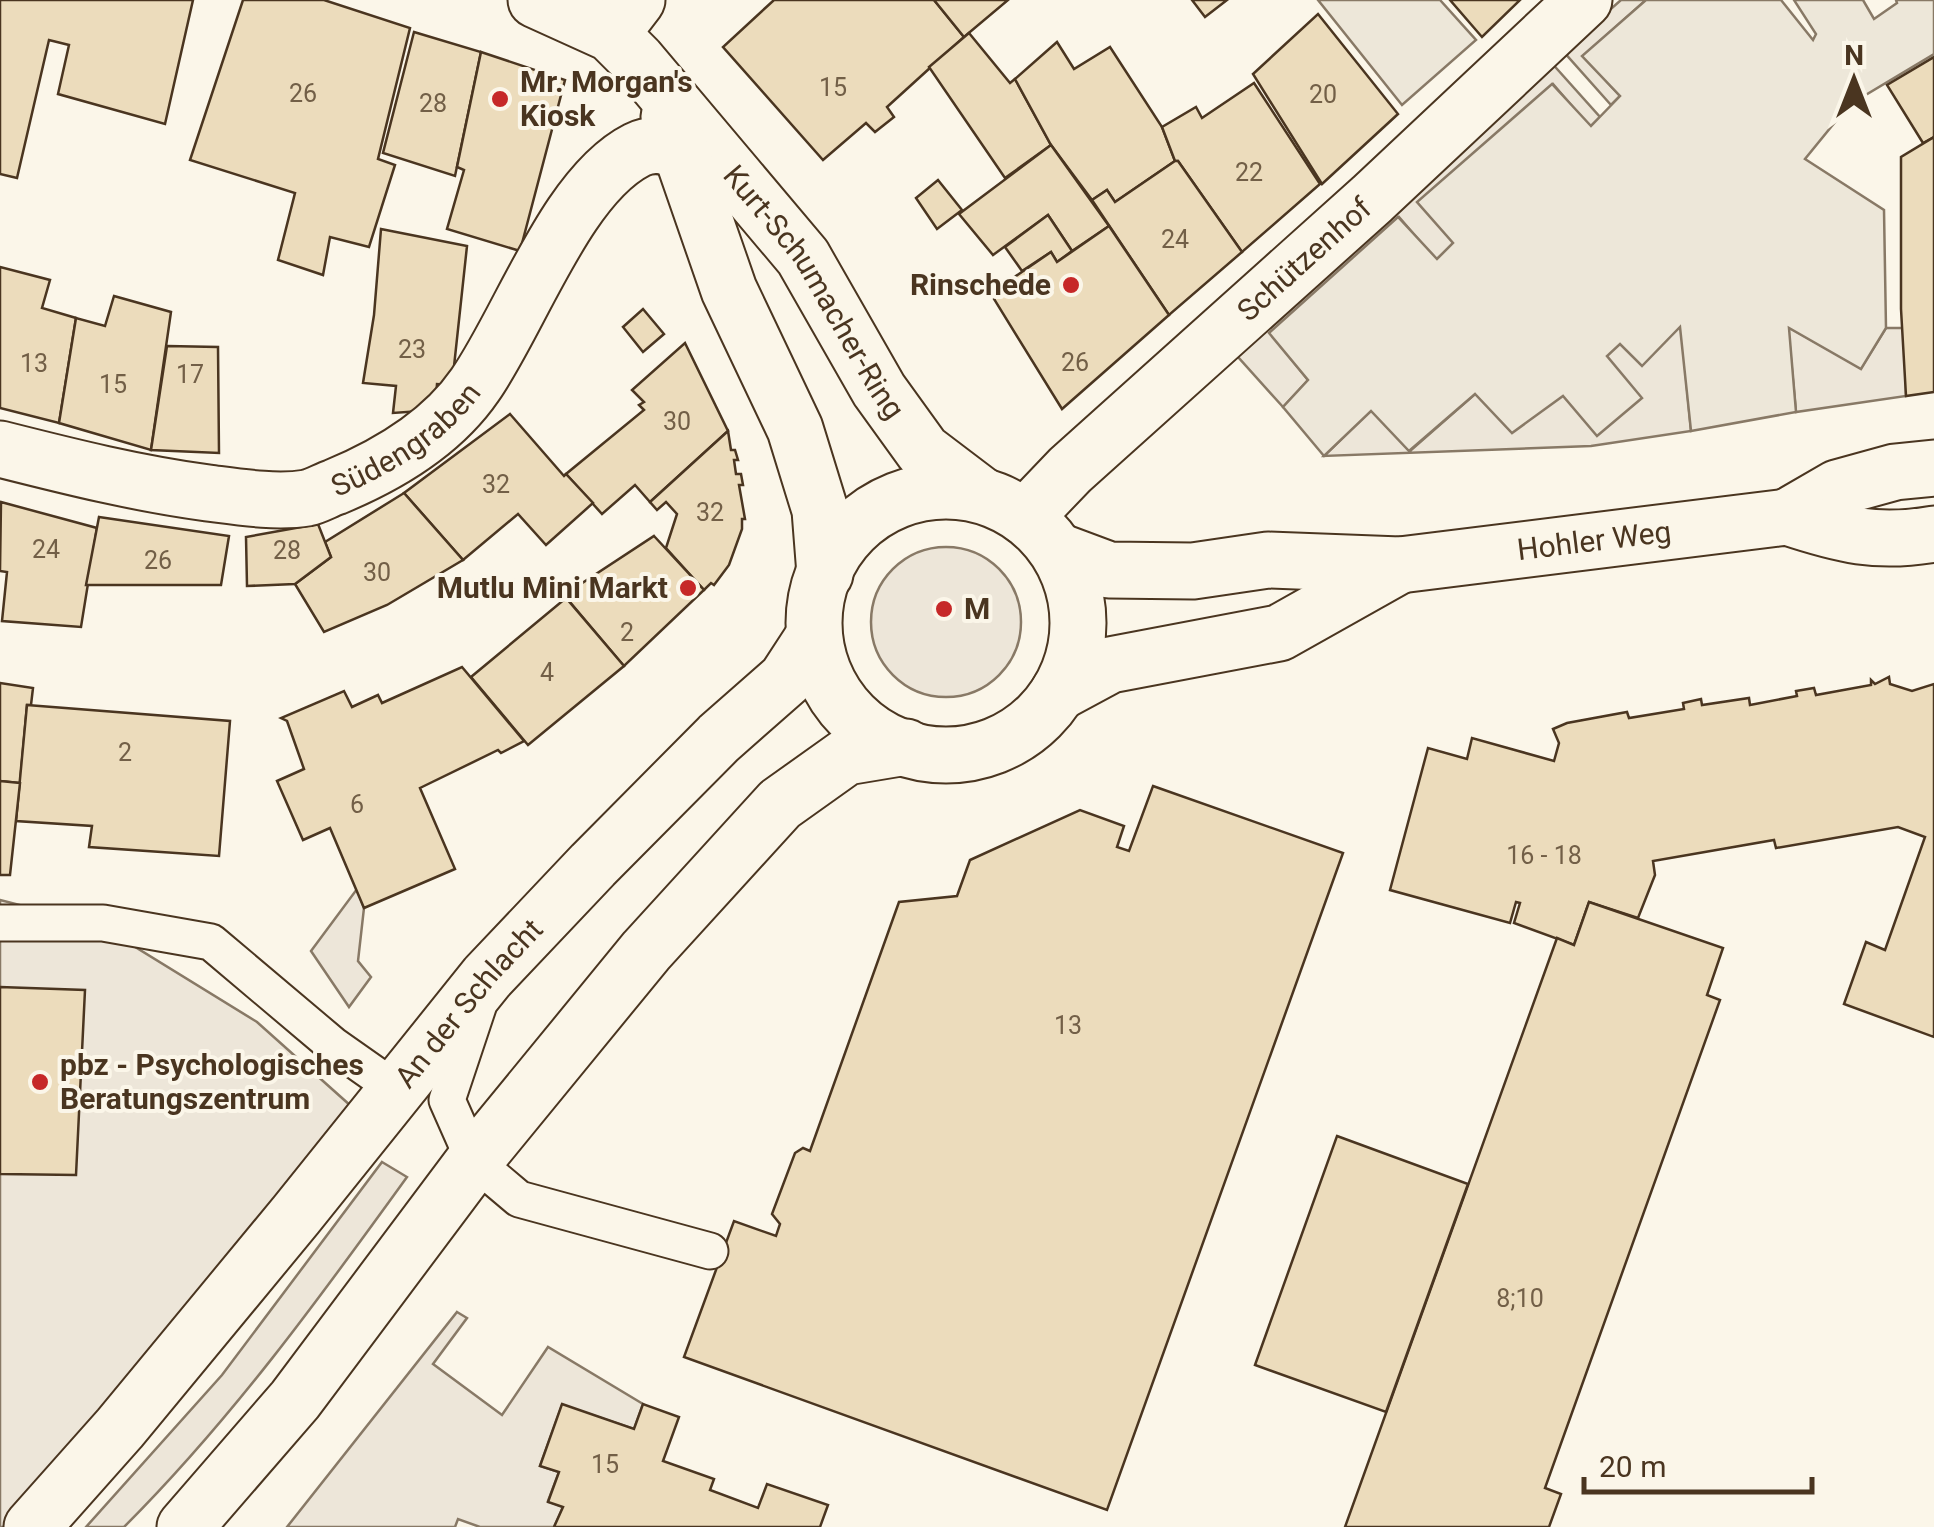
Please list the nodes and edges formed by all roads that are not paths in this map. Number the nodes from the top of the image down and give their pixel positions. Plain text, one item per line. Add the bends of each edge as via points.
1 (536, 0) edge
2 (1584, 0) edge
3 (624, 17) edge
4 (656, 81) junction
5 (681, 151) junction
6 (0, 449) edge
7 (1934, 468) edge
8 (1787, 517) junction
9 (1021, 521) junction
10 (1934, 534) edge
11 (1400, 565) junction
12 (825, 574) junction
13 (814, 636) junction
14 (1058, 693) junction
15 (906, 747) junction
16 (0, 923) edge
17 (487, 978) junction
18 (397, 1090) junction
19 (474, 1161) junction
20 (710, 1251) dead end
21 (32, 1527) edge
22 (185, 1527) edge

1 - 3 street, Kurt-Schumacher-Ring
2 - 9 street, Schützenhof
3 - 4 street, Kurt-Schumacher-Ring
4 - 5 street, Kurt-Schumacher-Ring
4 - 9 street, Kurt-Schumacher-Ring via 803,257 923,451
5 - 6 street, Südengraben via 662,144 639,148 602,176 548,254 474,386 447,419 364,475 308,498 244,498 130,482
5 - 12 street, Kurt-Schumacher-Ring via 729,290 795,430 820,510
7 - 8 street, Hohler Weg via 1837,488
8 - 10 street, Hohler Weg via 1843,536 1904,540
8 - 11 street, Hohler Weg
9 - 11 street, Hohler Weg via 1109,570 1193,571 1268,560
9 - 12 street via 922,493 893,500 847,536
9 - 14 street via 1070,581 1078,613 1074,657
11 - 14 street, Hohler Weg via 1279,633 1110,665
12 - 13 street
13 - 15 street via 818,667 835,699 855,722
13 - 17 street, An der Schlacht via 786,679
14 - 15 street via 1027,728 1002,742 971,751
15 - 19 street via 846,757 780,804 646,951
16 - 18 lane via 103,923 211,942
17 - 18 street, An der Schlacht
17 - 19 lane via 447,1100
18 - 21 street, An der Schlacht
19 - 20 lane via 519,1199
19 - 22 street via 295,1400

